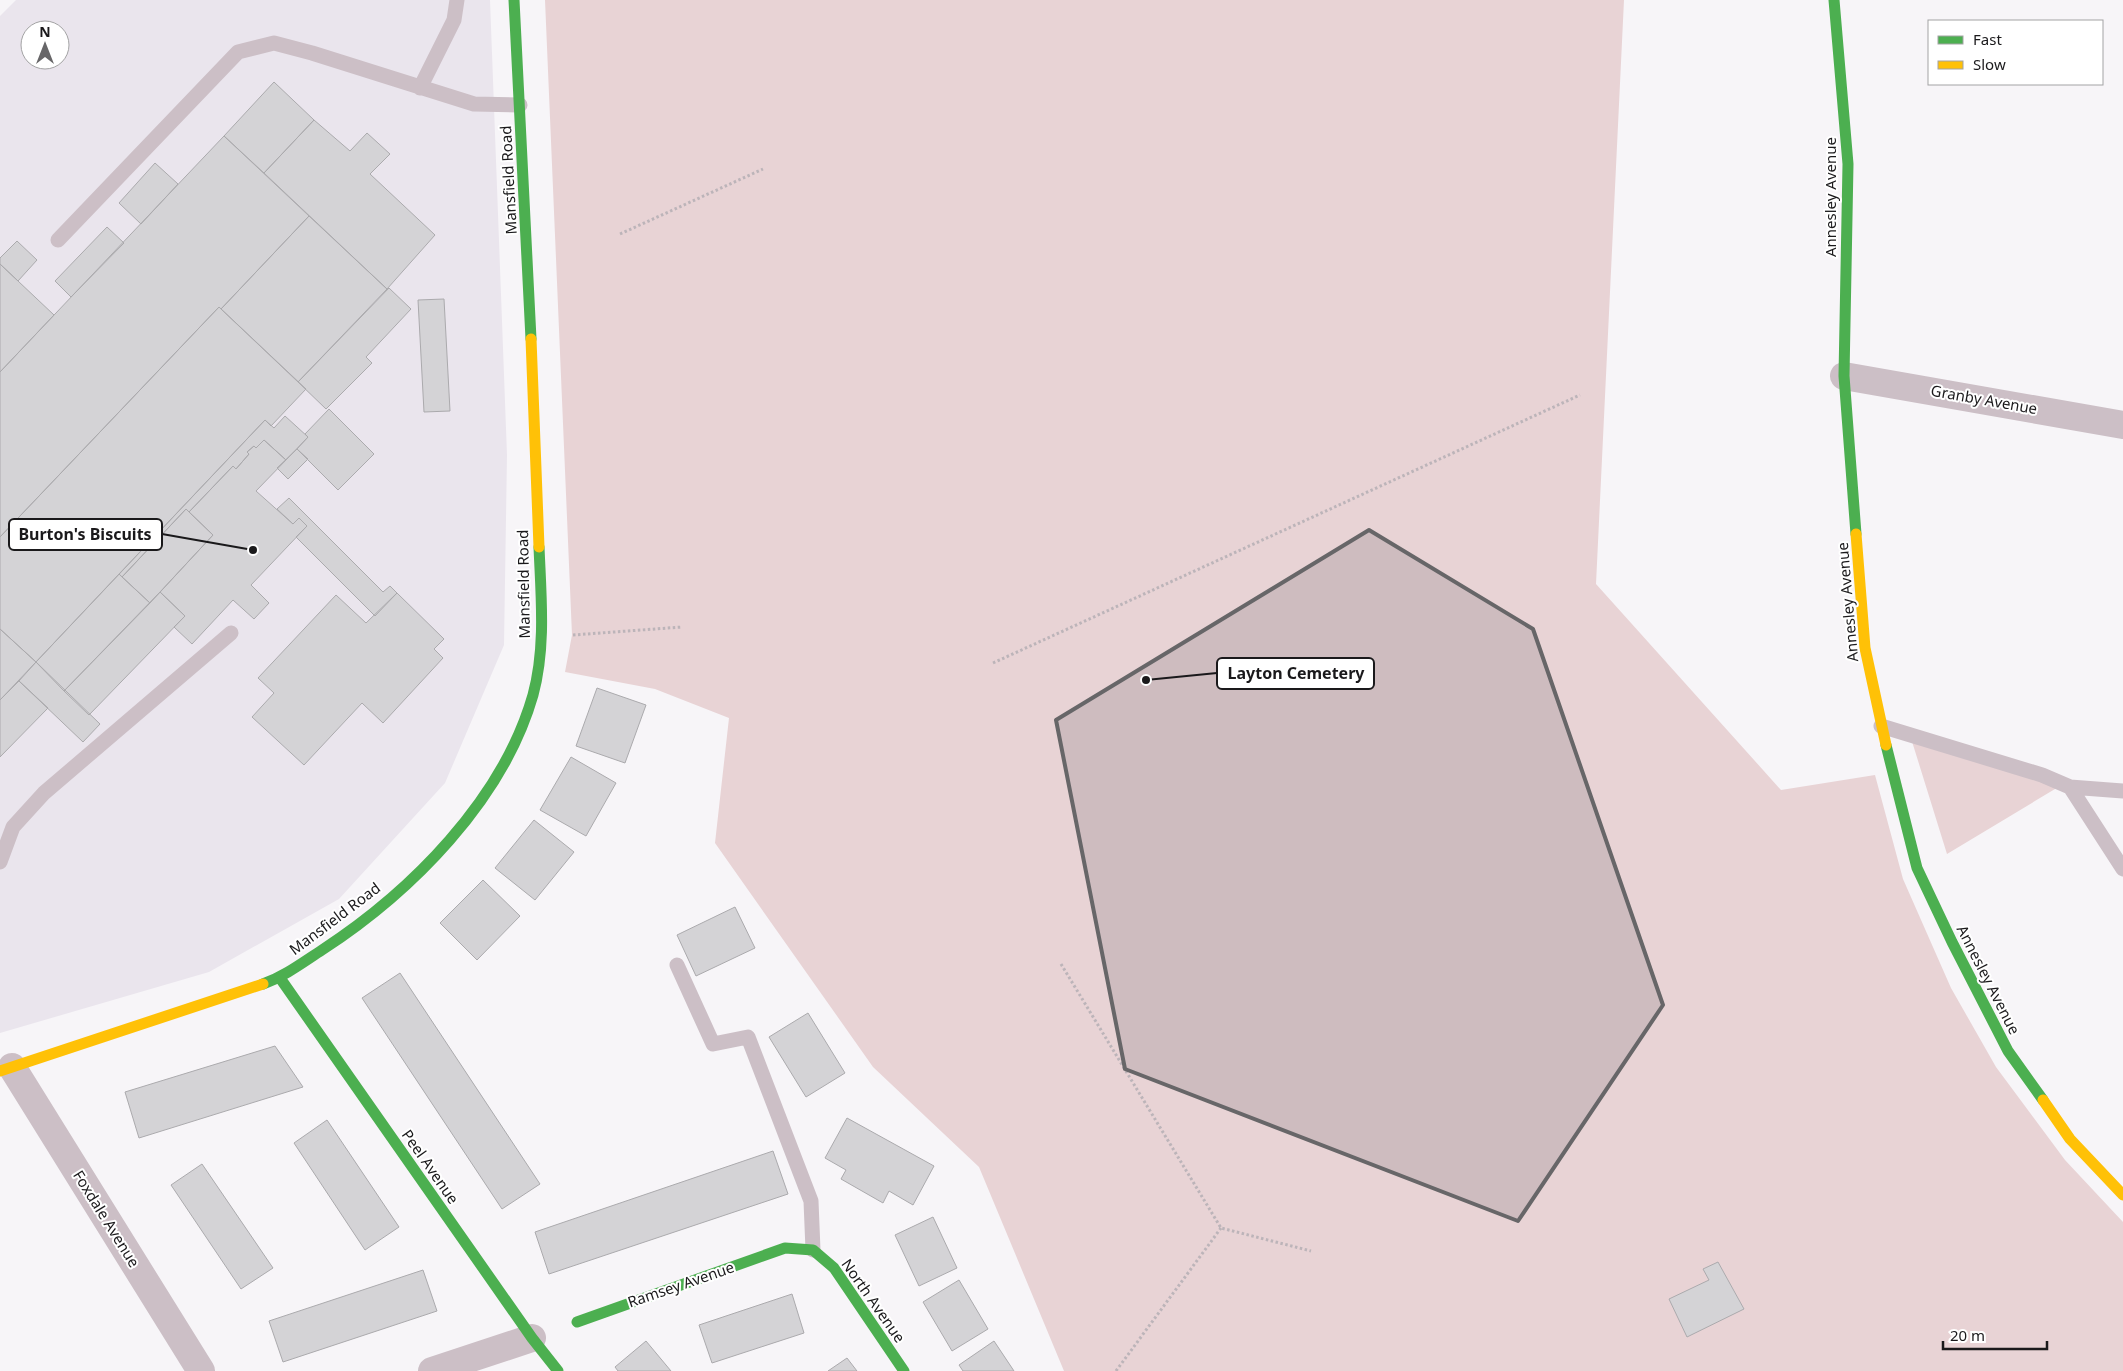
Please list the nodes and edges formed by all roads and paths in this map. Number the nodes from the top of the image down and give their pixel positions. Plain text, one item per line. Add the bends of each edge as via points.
1 (457, 0) edge
2 (514, 0) edge
3 (1834, 0) edge
4 (420, 88) junction
5 (520, 105) junction
6 (763, 169) dead end
7 (620, 234) dead end
8 (58, 240) dead end
9 (1844, 376) junction
10 (1580, 395) dead end
11 (2123, 425) edge
12 (682, 628) dead end
13 (231, 633) dead end
14 (542, 636) junction
15 (992, 663) dead end
16 (1881, 726) junction
17 (2070, 787) junction
18 (2123, 791) edge
19 (0, 862) edge
20 (2123, 868) edge
21 (1061, 964) dead end
22 (677, 965) dead end
23 (280, 978) junction
24 (6, 1069) edge
25 (2120, 1187) edge
26 (1221, 1228) junction
27 (813, 1250) junction
28 (1311, 1251) dead end
29 (577, 1322) dead end
30 (532, 1338) junction
31 (201, 1371) edge
32 (432, 1371) edge
33 (558, 1371) edge
34 (904, 1371) edge
35 (1116, 1371) edge

1 - 4 lane via 454,20
2 - 5 street, Mansfield Road
3 - 9 street, Annesley Avenue via 1848,164
4 - 5 lane via 474,104
4 - 8 lane via 274,43 238,52
5 - 14 street, Mansfield Road
6 - 7 path
9 - 11 street, Granby Avenue
9 - 16 street, Annesley Avenue via 1865,648
10 - 15 path
12 - 14 path
13 - 19 lane via 44,792 13,827
14 - 23 street, Mansfield Road via 533,694 514,746 485,794 446,844 398,891 342,937
16 - 17 lane via 2042,775
16 - 25 street, Annesley Avenue via 1917,868 2008,1051 2070,1139
17 - 18 lane
17 - 20 lane
21 - 26 path
22 - 27 lane via 713,1044 748,1037 811,1201
23 - 24 street, Mansfield Road
23 - 30 street, Peel Avenue
24 - 31 street, Foxdale Avenue
26 - 28 path
26 - 35 path
27 - 29 street, Ramsey Avenue via 785,1248
27 - 34 street, North Avenue via 834,1268
30 - 32 street
30 - 33 street, Peel Avenue

